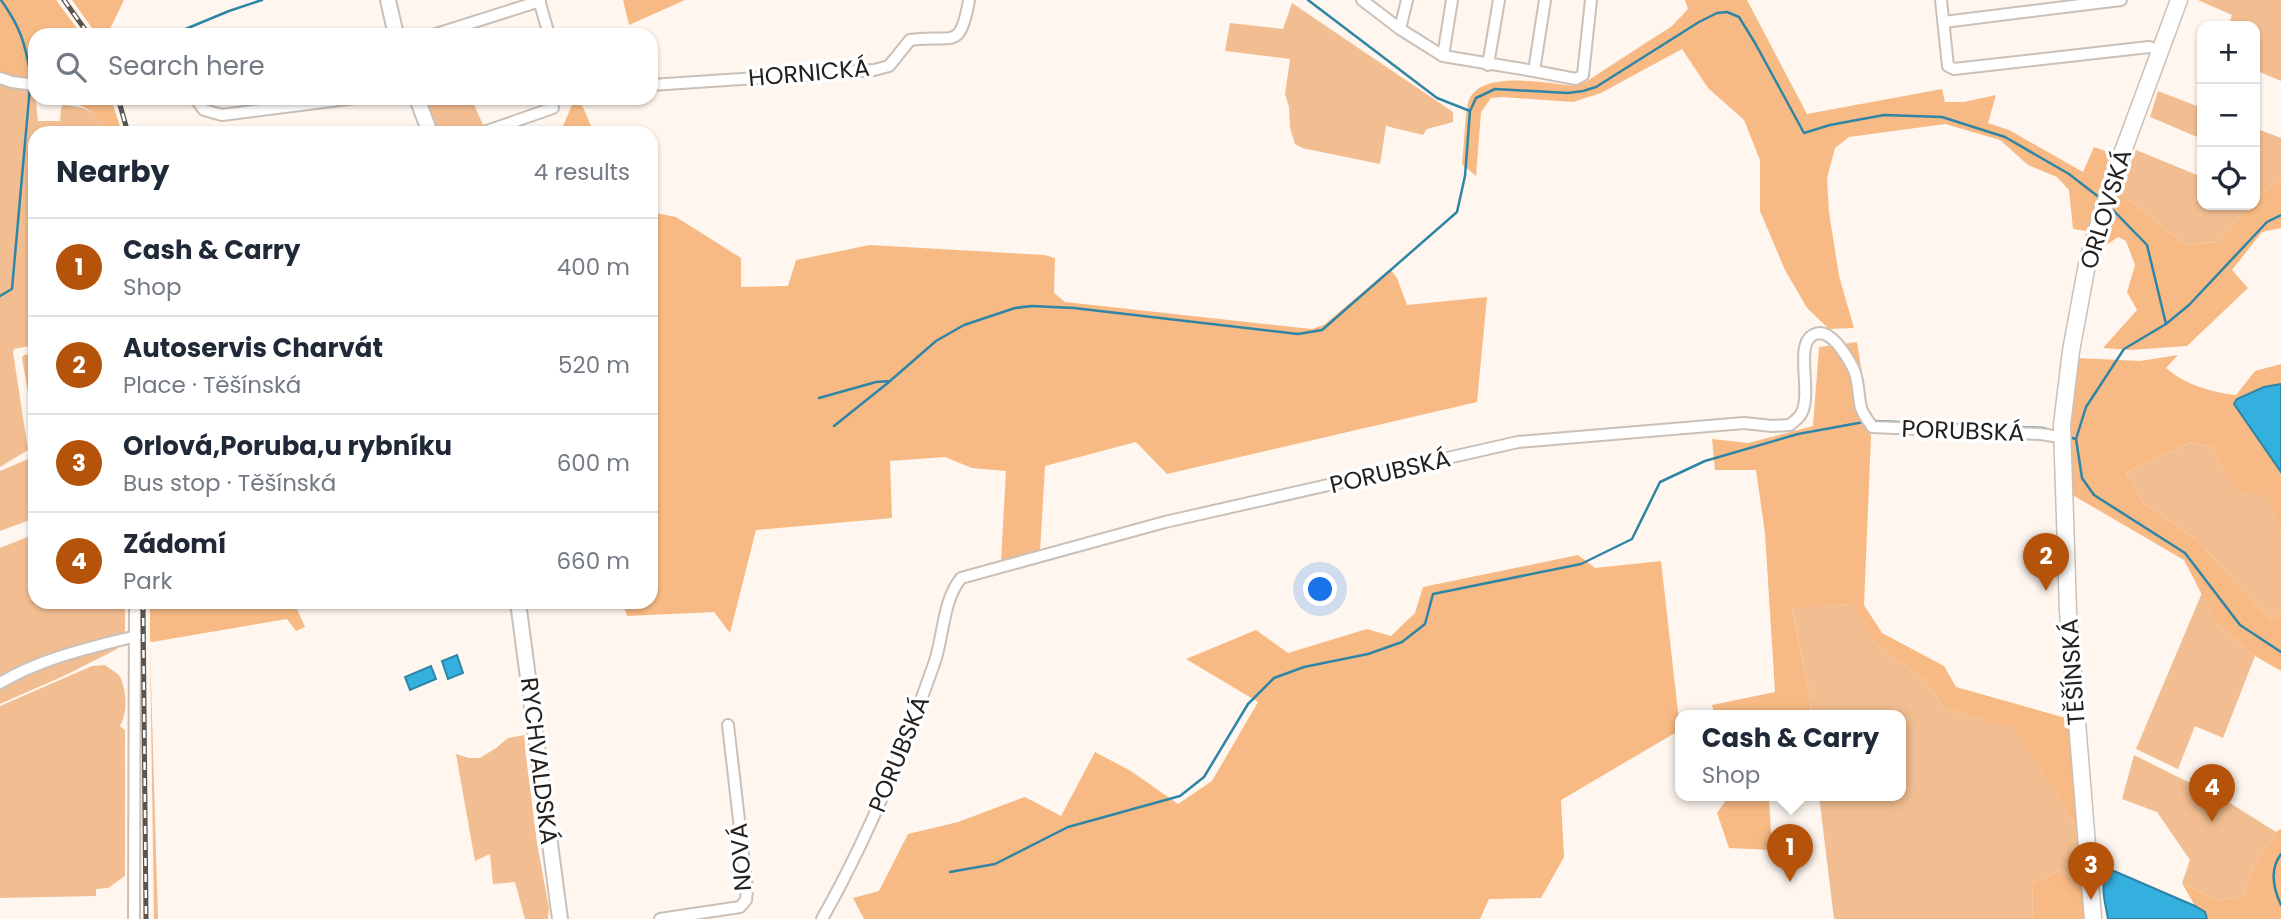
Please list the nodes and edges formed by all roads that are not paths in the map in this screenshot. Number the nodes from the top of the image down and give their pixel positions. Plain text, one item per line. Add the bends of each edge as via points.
1 (388, 0) edge
2 (970, 0) edge
3 (1362, 0) edge
4 (1408, 0) edge
5 (1452, 0) edge
6 (1499, 0) edge
7 (1545, 0) edge
8 (1591, 0) edge
9 (1941, 0) edge
10 (2121, 0) edge
11 (2179, 0) edge
12 (540, 1) edge
13 (2104, 1) edge
14 (1944, 22) junction
15 (394, 28) edge
16 (455, 28) edge
17 (548, 28) edge
18 (1400, 29) junction
19 (2161, 50) junction
20 (1443, 56) junction
21 (1488, 65) junction
22 (1534, 71) junction
23 (0, 78) edge
24 (28, 84) edge
25 (658, 85) edge
26 (200, 105) edge
27 (300, 105) edge
28 (420, 105) edge
29 (553, 108) dead end
30 (427, 126) edge
31 (501, 126) edge
32 (2061, 431) junction
33 (135, 609) edge
34 (519, 609) edge
35 (136, 636) junction
36 (0, 683) edge
37 (728, 725) dead end
38 (134, 919) edge
39 (560, 919) edge
40 (660, 919) edge
41 (822, 919) edge
42 (2093, 919) edge

1 - 15 street
2 - 25 street, HORNICKÁ via 957,36 910,40 890,65 874,70
3 - 18 street
4 - 18 street
5 - 20 street
6 - 21 street
7 - 22 street
8 - 22 street via 1583,75 1576,79
9 - 14 street
10 - 13 street
11 - 19 main road, ORLOVSKÁ
12 - 16 street
12 - 17 street
13 - 14 street
14 - 19 street via 1948,66 1954,69 2149,47
18 - 20 street
19 - 32 main road, ORLOVSKÁ via 2088,258
20 - 21 street
21 - 22 street
23 - 24 street
26 - 27 street via 222,115
28 - 30 street
29 - 31 street
32 - 41 street, PORUBSKÁ via 1872,427 1862,410 1855,372 1836,341 1823,333 1806,342 1804,403 1790,425 1732,424 1518,442 1165,522 961,578 952,589 935,662 879,807
32 - 42 main road, TĚŠÍNSKÁ via 2068,611
33 - 35 street
34 - 39 street, RYCHVALDSKÁ
35 - 36 street via 69,653
35 - 38 street
37 - 40 street, NOVÁ via 746,900 740,907

